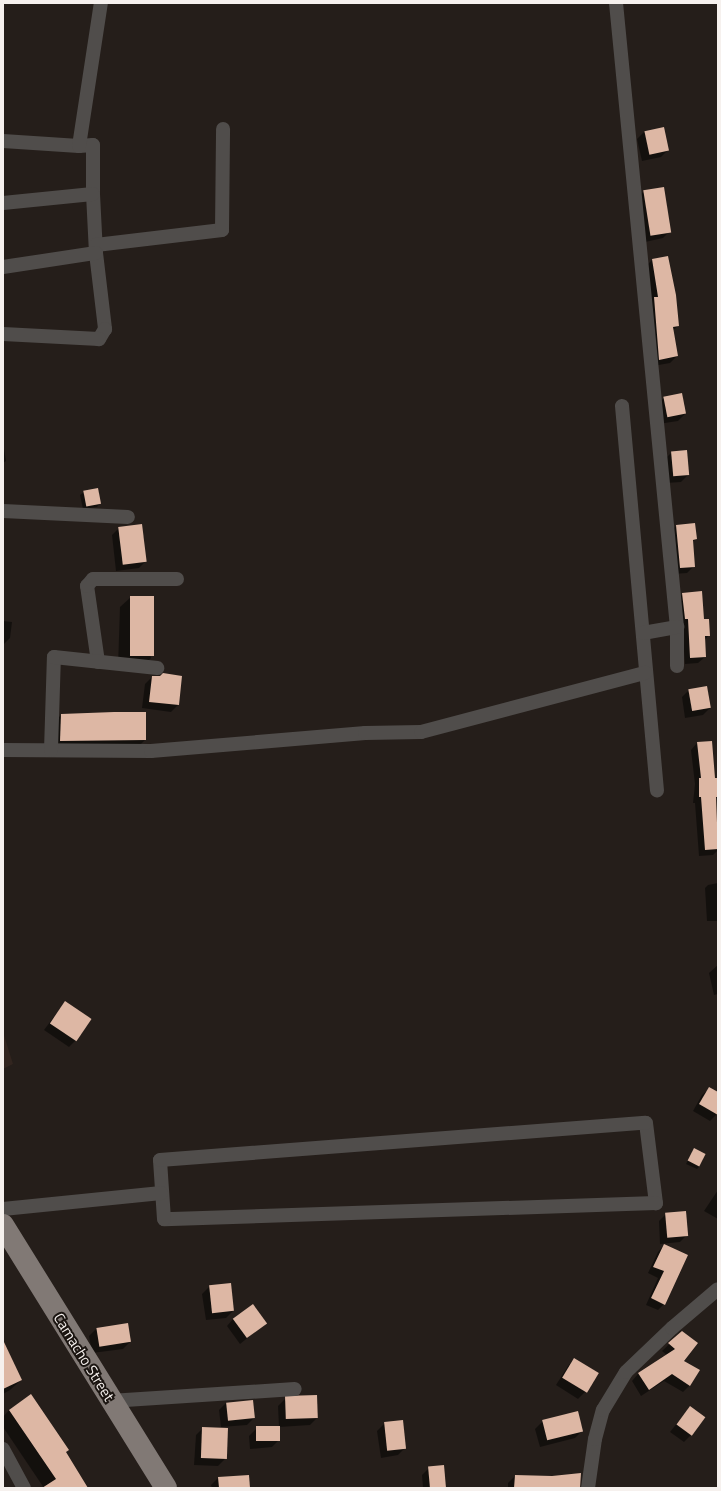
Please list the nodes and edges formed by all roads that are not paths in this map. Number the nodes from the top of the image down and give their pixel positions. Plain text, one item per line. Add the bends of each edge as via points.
1 (101, 3) edge
2 (616, 3) edge
3 (222, 129) dead end
4 (3, 141) edge
5 (79, 146) junction
6 (93, 194) junction
7 (3, 203) edge
8 (96, 249) junction
9 (3, 267) edge
10 (3, 334) edge
11 (622, 406) dead end
12 (3, 511) edge
13 (128, 517) dead end
14 (177, 580) dead end
15 (677, 627) junction
16 (643, 633) junction
17 (98, 662) junction
18 (677, 666) dead end
19 (157, 668) dead end
20 (645, 673) junction
21 (3, 750) edge
22 (51, 750) junction
23 (657, 790) dead end
24 (161, 1193) junction
25 (3, 1209) edge
26 (3, 1225) edge
27 (718, 1289) edge
28 (295, 1389) dead end
29 (110, 1400) junction
30 (3, 1449) edge
31 (24, 1488) edge
32 (166, 1488) edge
33 (588, 1488) edge

1 - 5 street
2 - 15 street
3 - 8 street via 222,230
4 - 5 street
5 - 6 street via 93,145
6 - 7 street
6 - 8 street
8 - 9 street
8 - 10 street via 105,329 99,339
11 - 16 street
12 - 13 street
14 - 17 street via 93,579 87,586
15 - 16 street
15 - 18 street
16 - 20 street
17 - 19 street
17 - 22 street via 54,657
20 - 22 street via 421,732 365,733 151,751
20 - 23 street
21 - 22 street
24 - 24 street via 164,1219 656,1203 646,1123 160,1160
24 - 25 street
26 - 29 main road, Camacho Street
27 - 33 street via 626,1372 603,1410
28 - 29 street
29 - 32 main road, Camacho Street
30 - 31 street

